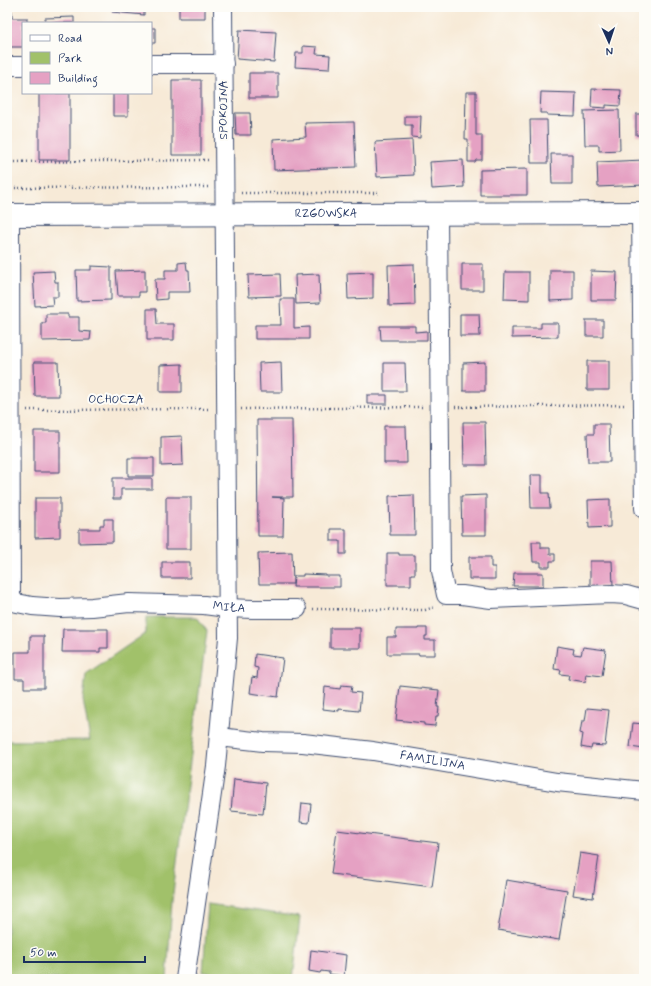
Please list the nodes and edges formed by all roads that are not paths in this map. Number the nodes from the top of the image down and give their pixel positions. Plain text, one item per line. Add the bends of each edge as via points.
1 (223, 7) edge
2 (152, 64) edge
3 (224, 64) junction
4 (7, 66) edge
5 (22, 66) edge
6 (438, 213) junction
7 (642, 213) edge
8 (224, 214) junction
9 (8, 215) edge
10 (644, 509) edge
11 (644, 600) edge
12 (9, 601) edge
13 (227, 608) junction
14 (297, 609) road end
15 (219, 737) junction
16 (644, 791) edge
17 (187, 979) edge

1 - 3 street, SPOKOJNA
2 - 3 street
3 - 8 street, SPOKOJNA
4 - 5 street
6 - 7 main road, RZGOWSKA
6 - 8 main road, RZGOWSKA
6 - 11 street via 441,571 446,595 490,599 611,594
7 - 10 street
8 - 9 main road, RZGOWSKA
8 - 13 street, SPOKOJNA
9 - 12 street via 11,410
12 - 13 street, MIŁA via 60,608 128,603
13 - 14 street, MIŁA
13 - 15 street, SPOKOJNA via 228,638
15 - 16 street, FAMILIJNA via 372,751 549,781
15 - 17 street, SPOKOJNA

